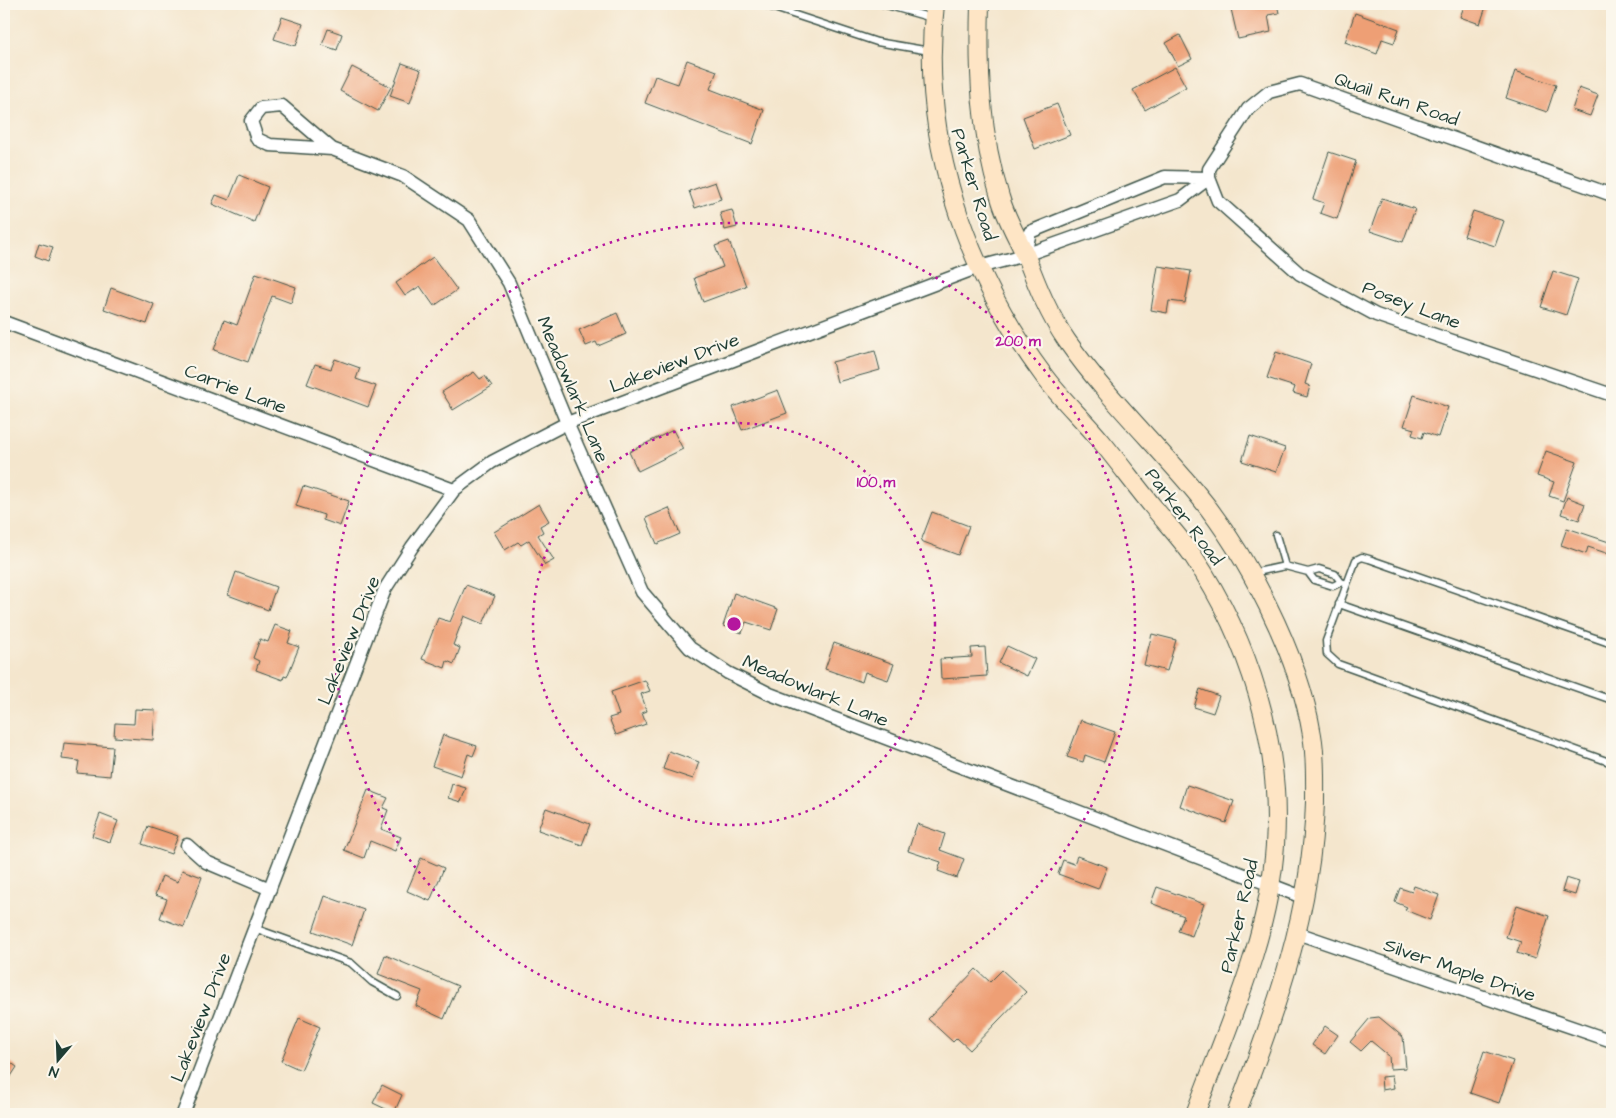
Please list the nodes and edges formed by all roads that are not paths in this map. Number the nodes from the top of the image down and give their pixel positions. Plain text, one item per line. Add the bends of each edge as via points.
1 (762, 4) edge
2 (883, 4) edge
3 (980, 4) edge
4 (934, 11) edge
5 (930, 51) junction
6 (332, 150) junction
7 (1209, 178) junction
8 (1612, 194) edge
9 (1025, 255) junction
10 (979, 268) junction
11 (4, 322) edge
12 (1612, 395) edge
13 (567, 423) junction
14 (454, 490) junction
15 (1276, 535) dead end
16 (1285, 566) junction
17 (1308, 572) junction
18 (1344, 583) junction
19 (1261, 596) junction
20 (1339, 604) junction
21 (1612, 644) edge
22 (1612, 700) edge
23 (1612, 763) edge
24 (187, 844) dead end
25 (1270, 886) junction
26 (270, 889) junction
27 (1306, 898) junction
28 (254, 928) junction
29 (1297, 933) junction
30 (397, 996) dead end
31 (1612, 1041) edge
32 (183, 1114) edge
33 (1195, 1114) edge
34 (1236, 1114) edge

1 - 5 lane via 877,42
2 - 4 lane
3 - 9 main road, Parker Road via 978,65 989,156 1000,200
4 - 5 main road, Parker Road
5 - 10 main road, Parker Road via 934,119 944,168
6 - 6 street, Meadowlark Lane via 282,106 262,108 251,122 257,139 270,145
6 - 13 street, Meadowlark Lane via 404,176 469,220 509,284
7 - 8 street, Quail Run Road via 1209,169 1248,109 1269,92 1300,84
7 - 9 street via 1180,200
7 - 9 street via 1165,177 1030,232
7 - 12 street, Posey Lane via 1218,201 1300,274 1376,315
9 - 10 street, Lakeview Drive
9 - 19 main road, Parker Road via 1045,305 1066,341 1220,523
10 - 13 street, Lakeview Drive
10 - 25 main road, Parker Road via 1044,377 1101,441 1192,554 1236,632 1253,678 1274,787 1275,844
11 - 14 street, Carrie Lane
13 - 14 street, Lakeview Drive via 492,462
13 - 25 street, Meadowlark Lane via 642,592 690,648 705,658 770,694
14 - 26 street, Lakeview Drive via 386,589
15 - 16 lane
16 - 17 lane
16 - 19 lane via 1251,574
17 - 18 lane via 1319,569 1336,574
17 - 18 lane via 1314,580 1333,586
18 - 20 lane
18 - 21 lane via 1356,560 1362,557
19 - 27 main road, Parker Road via 1288,649 1313,738 1314,834
20 - 22 lane
20 - 23 lane via 1326,641 1327,654 1338,664
24 - 26 street via 206,862
25 - 27 street, Meadowlark Lane
25 - 33 main road, Parker Road via 1253,958
26 - 28 street, Lakeview Drive
27 - 29 main road, Parker Road
28 - 30 lane via 351,963 372,982
28 - 32 street, Lakeview Drive
29 - 31 street, Silver Maple Drive
29 - 34 main road, Parker Road via 1263,1042

